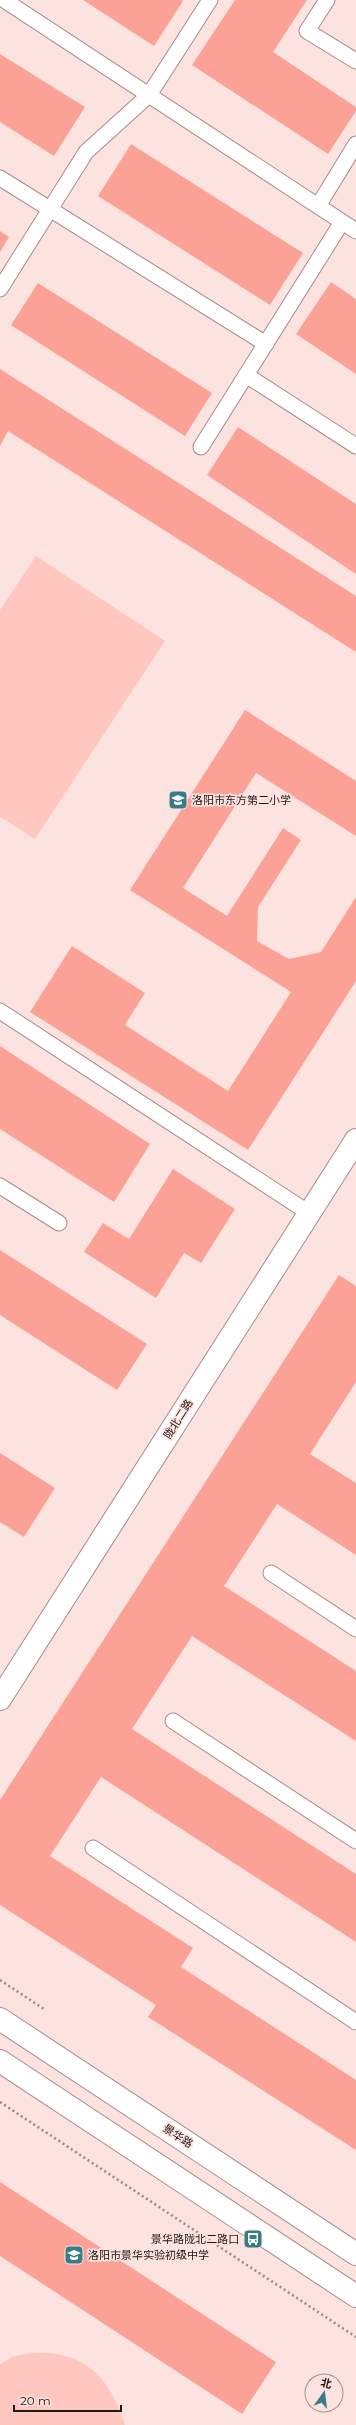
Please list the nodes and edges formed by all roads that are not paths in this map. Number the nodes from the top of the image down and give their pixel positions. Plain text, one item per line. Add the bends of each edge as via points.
1 (4, 0) edge
2 (210, 0) edge
3 (326, 0) edge
4 (356, 61) edge
5 (149, 95) junction
6 (356, 144) edge
7 (0, 178) edge
8 (318, 206) junction
9 (50, 209) junction
10 (342, 222) junction
11 (356, 231) edge
12 (0, 289) edge
13 (266, 344) junction
14 (246, 375) junction
15 (356, 446) edge
16 (201, 447) dead end
17 (0, 1011) edge
18 (356, 1140) edge
19 (0, 1186) edge
20 (309, 1213) junction
21 (59, 1223) dead end
22 (271, 1573) dead end
23 (356, 1629) edge
24 (0, 1699) edge
25 (174, 1721) dead end
26 (356, 1841) edge
27 (93, 1848) dead end
28 (0, 2019) edge
29 (356, 2022) edge
30 (0, 2061) edge
31 (356, 2254) edge
32 (356, 2296) edge

1 - 5 lane
2 - 5 lane
3 - 4 lane via 307,31
5 - 8 lane
5 - 9 lane via 86,152
6 - 8 lane
7 - 9 lane
8 - 10 lane
9 - 12 lane
9 - 13 lane
10 - 11 lane
10 - 13 lane
13 - 14 lane
14 - 15 lane
14 - 16 lane
17 - 20 lane
18 - 20 main road, 陇北二路
19 - 21 lane
20 - 24 main road, 陇北二路
22 - 23 lane
25 - 26 lane
27 - 29 lane
28 - 31 main road, 景华路
30 - 32 main road

